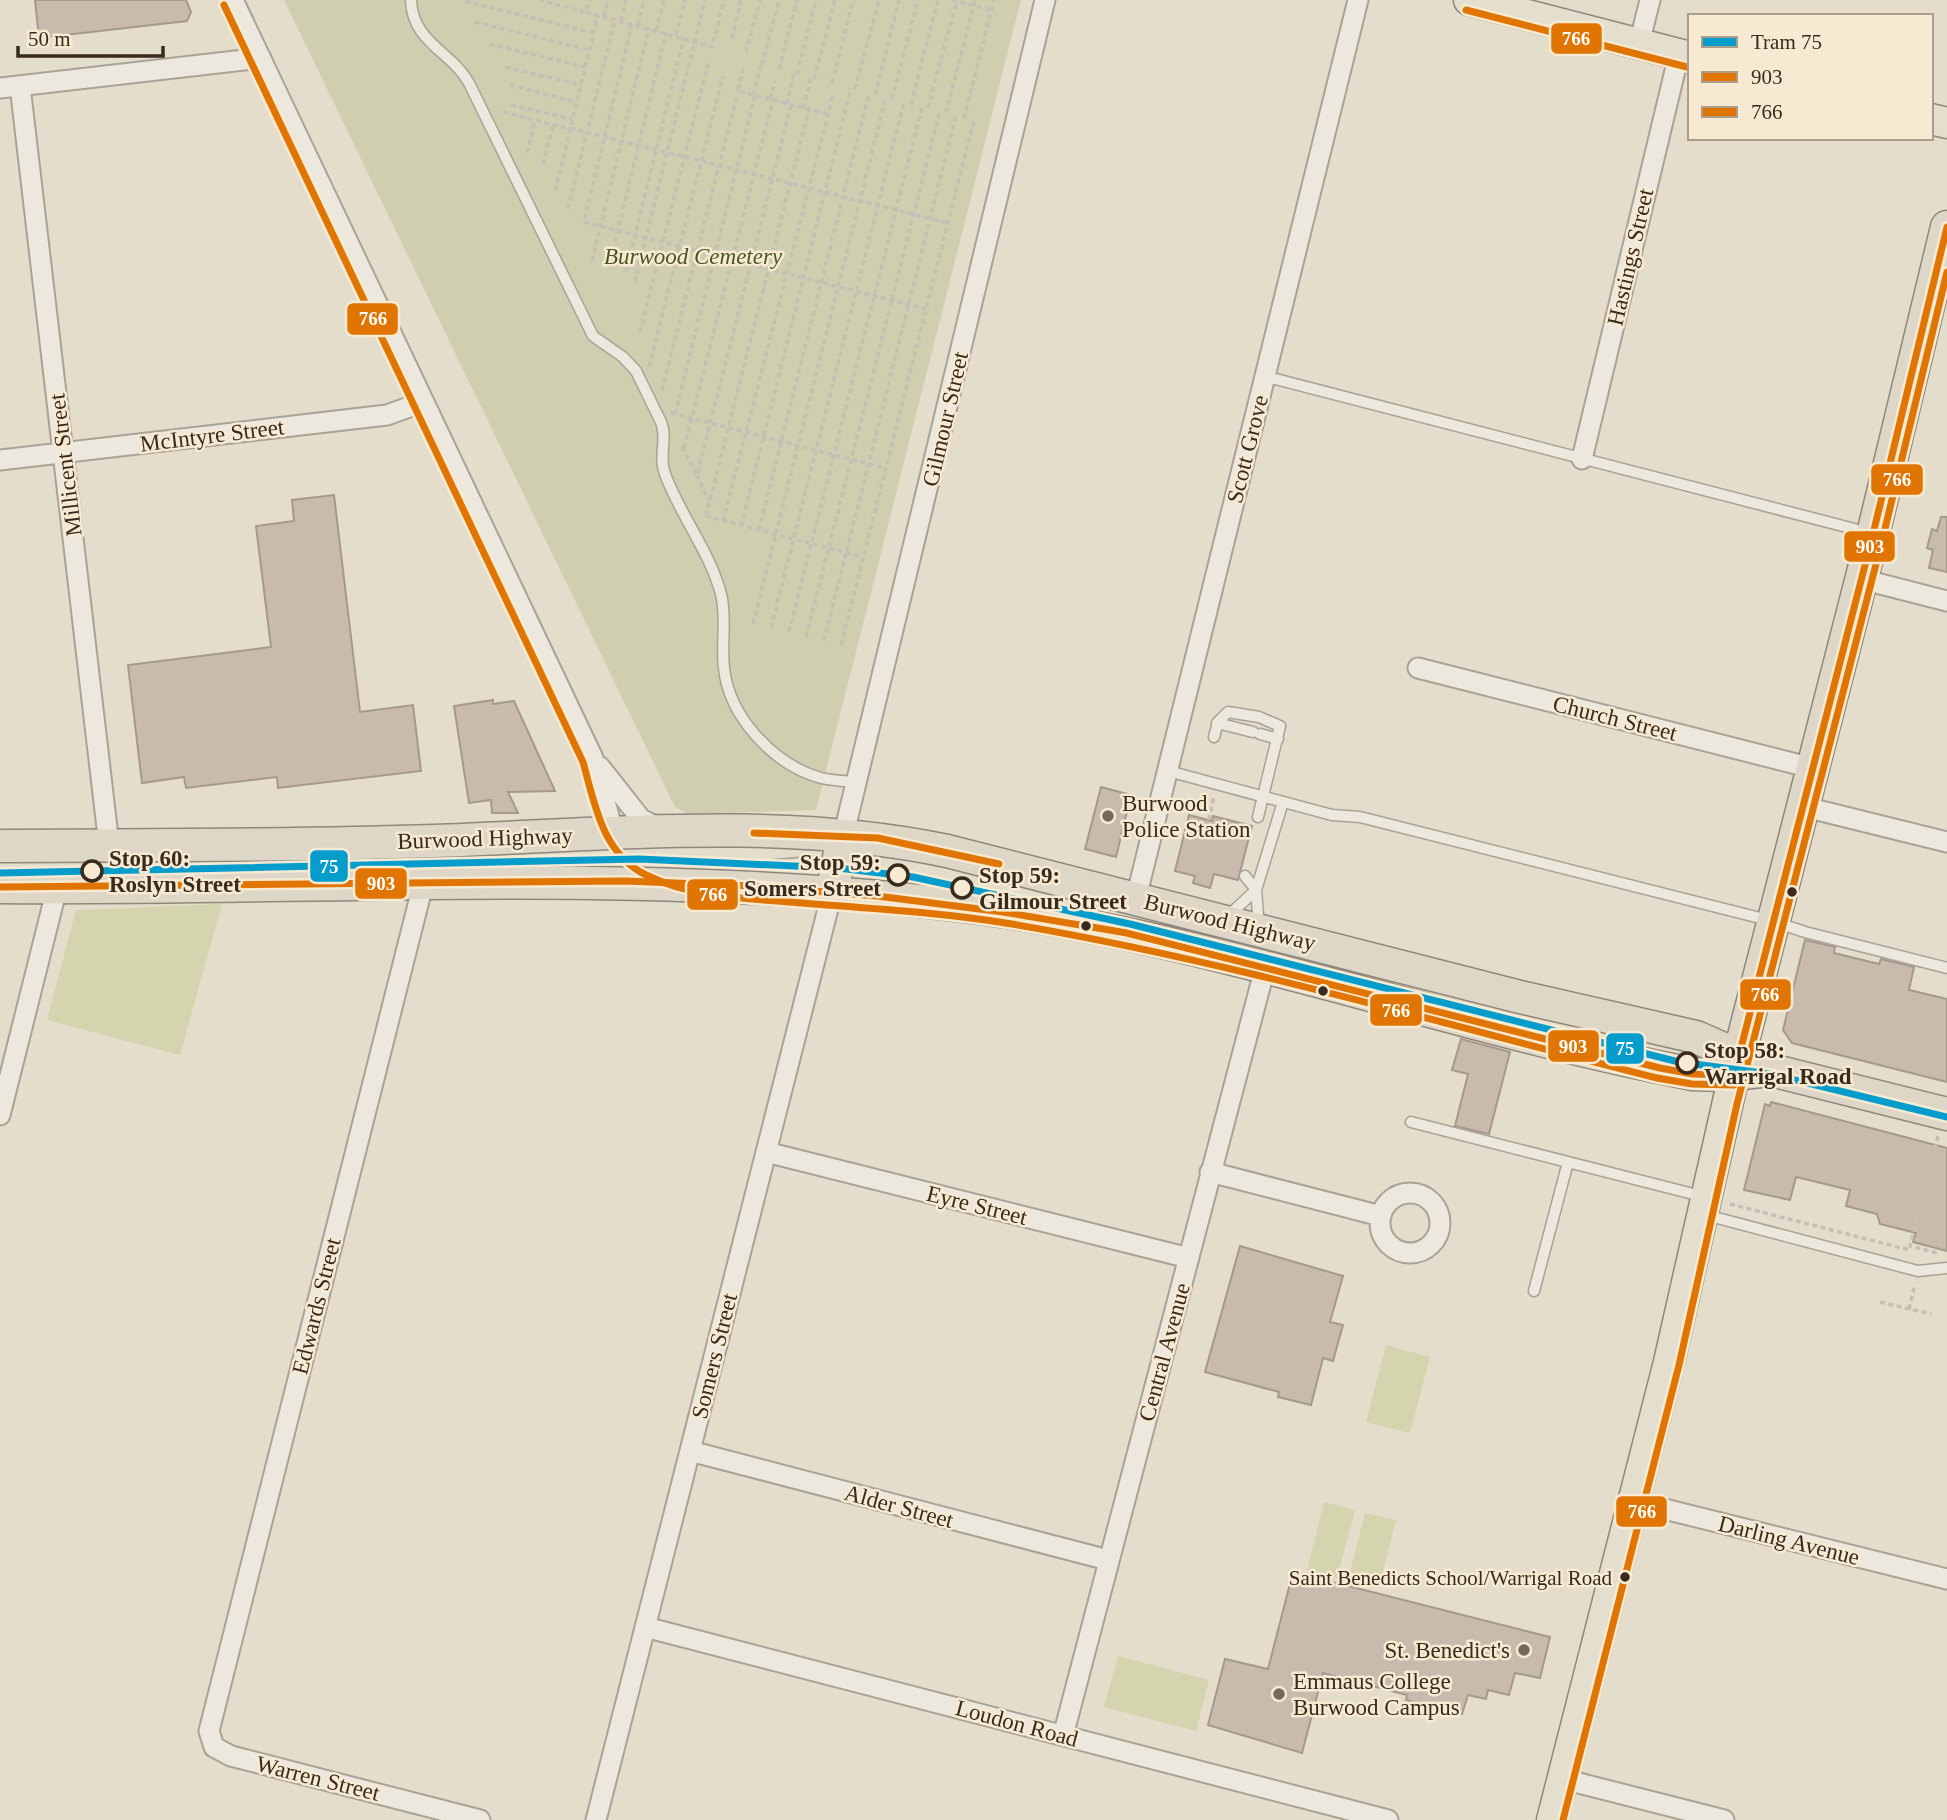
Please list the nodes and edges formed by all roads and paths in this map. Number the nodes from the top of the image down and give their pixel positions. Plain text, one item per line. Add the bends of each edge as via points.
1 (233, 0) edge
2 (411, 0) edge
3 (539, 0) edge
4 (571, 0) edge
5 (589, 0) edge
6 (608, 0) edge
7 (626, 0) edge
8 (645, 0) edge
9 (664, 0) edge
10 (685, 0) edge
11 (705, 0) edge
12 (724, 0) edge
13 (741, 0) edge
14 (760, 0) edge
15 (779, 0) edge
16 (797, 0) edge
17 (816, 0) edge
18 (835, 0) edge
19 (853, 0) edge
20 (879, 0) edge
21 (899, 0) edge
22 (918, 0) edge
23 (938, 0) edge
24 (955, 0) edge
25 (994, 0) edge
26 (1045, 0) edge
27 (1358, 0) edge
28 (1469, 0) edge
29 (1650, 0) edge
30 (466, 1) edge
31 (552, 2) edge
32 (974, 3) edge
33 (569, 8) junction
34 (992, 10) junction
35 (586, 12) junction
36 (598, 15) junction
37 (604, 16) junction
38 (615, 19) junction
39 (621, 20) junction
40 (475, 22) dead end
41 (632, 24) junction
42 (638, 25) junction
43 (649, 28) junction
44 (656, 30) junction
45 (593, 33) junction
46 (666, 33) junction
47 (676, 35) junction
48 (684, 37) junction
49 (732, 38) dead end
50 (695, 40) junction
51 (490, 44) dead end
52 (1639, 44) junction
53 (589, 50) junction
54 (746, 52) dead end
55 (1684, 56) edge
56 (261, 58) junction
57 (709, 60) dead end
58 (506, 67) dead end
59 (585, 67) junction
60 (743, 68) dead end
61 (779, 69) dead end
62 (723, 76) dead end
63 (775, 81) dead end
64 (832, 83) dead end
65 (510, 85) dead end
66 (581, 85) junction
67 (20, 86) junction
68 (0, 88) edge
69 (738, 91) junction
70 (869, 93) dead end
71 (875, 94) dead end
72 (754, 95) junction
73 (833, 95) dead end
74 (886, 97) dead end
75 (771, 99) junction
76 (892, 99) dead end
77 (576, 102) junction
78 (904, 102) dead end
79 (789, 104) junction
80 (911, 104) dead end
81 (512, 105) dead end
82 (922, 107) dead end
83 (806, 108) junction
84 (928, 108) dead end
85 (940, 111) dead end
86 (503, 112) dead end
87 (946, 113) dead end
88 (828, 114) junction
89 (956, 116) dead end
90 (964, 118) dead end
91 (535, 120) junction
92 (572, 120) junction
93 (974, 120) dead end
94 (552, 125) junction
95 (570, 129) junction
96 (587, 132) junction
97 (604, 137) junction
98 (621, 141) junction
99 (639, 146) junction
100 (656, 150) junction
101 (527, 153) dead end
102 (667, 153) junction
103 (684, 157) junction
104 (702, 161) junction
105 (543, 164) dead end
106 (719, 166) junction
107 (737, 170) junction
108 (754, 175) junction
109 (772, 179) junction
110 (790, 184) junction
111 (808, 189) junction
112 (555, 191) dead end
113 (824, 193) junction
114 (843, 197) junction
115 (859, 201) junction
116 (878, 206) junction
117 (568, 209) dead end
118 (896, 211) junction
119 (913, 215) junction
120 (930, 219) junction
121 (948, 223) junction
122 (600, 227) junction
123 (1947, 227) edge
124 (618, 231) junction
125 (635, 235) junction
126 (646, 238) junction
127 (663, 242) junction
128 (680, 247) junction
129 (698, 251) junction
130 (715, 256) junction
131 (732, 260) junction
132 (592, 261) dead end
133 (751, 265) junction
134 (609, 267) dead end
135 (768, 269) junction
136 (626, 272) dead end
137 (787, 274) junction
138 (803, 278) junction
139 (635, 282) dead end
140 (821, 283) junction
141 (838, 287) junction
142 (856, 292) junction
143 (874, 296) junction
144 (891, 300) junction
145 (909, 305) junction
146 (926, 309) junction
147 (640, 332) dead end
148 (1264, 376) junction
149 (644, 386) junction
150 (423, 402) junction
151 (655, 409) junction
152 (675, 414) junction
153 (692, 418) junction
154 (710, 423) junction
155 (728, 427) junction
156 (746, 432) junction
157 (763, 436) junction
158 (781, 441) junction
159 (798, 445) junction
160 (816, 450) junction
161 (63, 453) junction
162 (834, 454) junction
163 (851, 459) junction
164 (1582, 459) junction
165 (0, 460) edge
166 (869, 463) junction
167 (886, 468) junction
168 (697, 475) junction
169 (709, 501) junction
170 (682, 511) junction
171 (706, 516) junction
172 (723, 521) junction
173 (741, 526) junction
174 (759, 530) junction
175 (775, 534) junction
176 (1873, 534) junction
177 (794, 539) junction
178 (812, 544) junction
179 (828, 548) junction
180 (846, 552) junction
181 (863, 557) junction
182 (1861, 579) junction
183 (1947, 601) edge
184 (753, 624) dead end
185 (771, 628) dead end
186 (789, 632) dead end
187 (806, 636) dead end
188 (824, 641) dead end
189 (841, 645) dead end
190 (1418, 667) dead end
191 (1217, 723) junction
192 (1214, 737) dead end
193 (1278, 739) junction
194 (593, 758) junction
195 (1812, 768) junction
196 (1168, 771) junction
197 (858, 782) junction
198 (1215, 794) dead end
199 (1264, 797) junction
200 (1283, 802) junction
201 (1801, 806) junction
202 (1258, 817) dead end
203 (1209, 820) dead end
204 (667, 831) junction
205 (614, 834) junction
206 (843, 837) junction
207 (433, 841) junction
208 (1947, 842) edge
209 (109, 845) junction
210 (0, 846) edge
211 (1245, 876) dead end
212 (424, 881) junction
213 (705, 884) junction
214 (0, 887) edge
215 (57, 888) junction
216 (1256, 890) junction
217 (832, 893) junction
218 (1136, 898) junction
219 (1224, 920) junction
220 (1772, 921) junction
221 (1267, 931) junction
222 (1127, 933) junction
223 (1265, 968) junction
224 (1947, 968) edge
225 (1736, 1066) junction
226 (1945, 1113) edge
227 (0, 1115) edge
228 (1411, 1122) dead end
229 (766, 1152) junction
230 (1569, 1162) junction
231 (1210, 1172) junction
232 (1703, 1206) junction
233 (1381, 1216) dead end
234 (1910, 1246) junction
235 (1947, 1255) edge
236 (1189, 1258) junction
237 (1947, 1268) edge
238 (1534, 1291) dead end
239 (1880, 1302) dead end
240 (1931, 1314) dead end
241 (690, 1451) junction
242 (1632, 1502) junction
243 (1108, 1560) junction
244 (1947, 1579) edge
245 (645, 1627) junction
246 (209, 1731) joint
247 (1063, 1736) junction
248 (1563, 1779) junction
249 (480, 1820) edge
250 (596, 1820) edge
251 (1388, 1820) edge
252 (1552, 1820) edge
253 (1724, 1820) edge

1 - 56 street
2 - 149 lane via 414,17 429,44 458,67 469,83 593,336 630,364
3 - 31 path
4 - 33 path
5 - 35 path
6 - 37 path
7 - 39 path
8 - 42 path
9 - 44 path
10 - 47 path
11 - 50 path
12 - 50 path via 712,47
13 - 49 path
14 - 54 path
15 - 72 path
16 - 61 path
17 - 79 path
18 - 83 path
19 - 64 path
20 - 113 path
21 - 71 path
22 - 76 path
23 - 80 path
24 - 32 path
24 - 84 path
25 - 34 path
26 - 197 street, Gilmour Street
27 - 148 street, Scott Grove
28 - 52 main road
29 - 52 street
30 - 45 path
31 - 33 path
32 - 34 path
32 - 87 path
33 - 35 path
34 - 90 path
35 - 36 path
36 - 37 path
36 - 45 path
37 - 38 path
38 - 39 path
38 - 96 path
39 - 41 path
40 - 53 path
41 - 42 path
41 - 97 path
42 - 43 path
43 - 44 path
43 - 98 path
44 - 46 path
45 - 53 path
46 - 47 path
46 - 99 path
47 - 48 path
48 - 50 path
48 - 100 path
50 - 102 path
51 - 59 path
52 - 55 main road
53 - 59 path
55 - 164 street, Hastings Street
56 - 67 street
56 - 150 street
57 - 103 path
58 - 66 path
59 - 66 path
60 - 69 path
62 - 104 path
63 - 75 path
65 - 77 path
66 - 77 path
67 - 68 street
67 - 161 street, Millicent Street
69 - 72 path
69 - 106 path
70 - 114 path
72 - 75 path
72 - 107 path
73 - 88 path
74 - 115 path
75 - 79 path
75 - 108 path
77 - 92 path
78 - 116 path
79 - 83 path
79 - 109 path
81 - 92 path
82 - 118 path
83 - 88 path
83 - 110 path
85 - 119 path
86 - 91 path
88 - 111 path
89 - 120 path
91 - 94 path
91 - 101 path
92 - 95 path
93 - 121 path
94 - 95 path
94 - 105 path
95 - 96 path
95 - 112 path
96 - 97 path
96 - 117 path
97 - 98 path
97 - 122 path via 584,222
98 - 99 path
98 - 122 path
99 - 100 path
99 - 124 path
100 - 102 path
100 - 125 path
102 - 103 path
102 - 126 path
103 - 104 path
103 - 127 path
104 - 106 path
104 - 128 path
106 - 107 path
106 - 129 path
107 - 108 path
107 - 130 path
108 - 109 path
108 - 131 path
109 - 110 path
109 - 133 path
110 - 111 path
110 - 135 path
111 - 113 path
111 - 137 path
113 - 114 path
113 - 138 path
114 - 115 path
114 - 140 path
115 - 116 path
115 - 141 path
116 - 118 path
116 - 142 path
118 - 119 path
118 - 143 path
119 - 120 path
119 - 144 path
120 - 121 path
120 - 145 path
121 - 146 path
122 - 124 path
122 - 132 path
123 - 176 highway
124 - 125 path
124 - 134 path
125 - 126 path
125 - 136 path
126 - 127 path
126 - 139 path
127 - 128 path
127 - 147 path
128 - 129 path
128 - 149 path
129 - 130 path
129 - 151 path
130 - 131 path
130 - 152 path
131 - 133 path
131 - 153 path
133 - 135 path
133 - 154 path
135 - 137 path
135 - 155 path
137 - 138 path
137 - 156 path
138 - 140 path
138 - 157 path
140 - 141 path
140 - 158 path
141 - 142 path
141 - 159 path
142 - 143 path
142 - 160 path
143 - 144 path
143 - 162 path
144 - 145 path
144 - 163 path
145 - 146 path
145 - 166 path
146 - 167 path
148 - 164 lane
148 - 196 street, Scott Grove
149 - 151 lane
150 - 161 street, McIntyre Street via 387,415
150 - 194 street
151 - 152 path
151 - 170 lane via 665,430 663,467
152 - 153 path
153 - 154 path
153 - 168 path via 683,449
154 - 155 path
154 - 168 path
155 - 156 path
155 - 169 path
156 - 157 path
156 - 172 path
157 - 158 path
157 - 173 path
158 - 159 path
158 - 174 path
159 - 160 path
159 - 175 path
160 - 162 path
160 - 177 path
161 - 165 street, McIntyre Street
161 - 209 street, Millicent Street
162 - 163 path
162 - 178 path
163 - 166 path
163 - 179 path
164 - 176 lane
166 - 167 path
166 - 180 path
167 - 181 path
168 - 169 path
169 - 171 path
170 - 171 path
170 - 197 lane via 720,589 724,671 730,694 750,729 802,770 819,778
171 - 172 path
172 - 173 path
173 - 174 path
174 - 175 path
175 - 177 path
175 - 184 path
176 - 182 highway
177 - 178 path
177 - 185 path
178 - 179 path
178 - 186 path
179 - 180 path
179 - 187 path
180 - 181 path
180 - 188 path
181 - 189 path
182 - 183 street
182 - 195 highway
190 - 195 street, Church Street
191 - 192 lane
191 - 193 lane
191 - 193 lane via 1228,712 1259,717 1280,726
193 - 199 lane
194 - 204 street via 641,819
194 - 205 street
195 - 201 highway
196 - 199 lane
196 - 218 street, Scott Grove
197 - 206 street, Gilmour Street
198 - 203 path
199 - 200 lane
199 - 202 lane
200 - 216 lane
200 - 220 lane via 1360,817
201 - 208 street
201 - 220 highway
204 - 205 highway, Burwood Highway
204 - 206 highway, Burwood Highway
205 - 207 highway, Burwood Highway
205 - 213 highway via 639,859
206 - 217 highway
206 - 218 highway, Burwood Highway via 878,838 947,851
207 - 209 highway, Burwood Highway
207 - 212 highway
209 - 210 highway, Burwood Highway
211 - 216 lane
212 - 213 highway, Burwood Highway
212 - 215 highway, Burwood Highway
212 - 246 street, Edwards Street
213 - 217 highway, Burwood Highway
214 - 215 highway, Burwood Highway
215 - 227 street
216 - 219 lane
216 - 221 lane
217 - 222 highway, Burwood Highway via 979,908
217 - 229 street, Somers Street
218 - 219 highway, Burwood Highway
218 - 222 highway
219 - 221 highway, Burwood Highway
220 - 224 lane
220 - 225 highway
221 - 223 highway
221 - 225 highway, Burwood Highway via 1696,1037
222 - 223 highway, Burwood Highway
223 - 225 highway, Burwood Highway via 1660,1068 1693,1074
223 - 231 street, Central Avenue
225 - 226 highway via 1771,1070
225 - 232 main road
226 - 234 path
228 - 230 lane
229 - 236 street, Eyre Street
229 - 241 street, Somers Street
230 - 232 lane
230 - 238 lane
231 - 233 street
231 - 236 street, Central Avenue
232 - 234 path via 1906,1249
232 - 237 lane via 1918,1271
232 - 242 main road
234 - 235 path
236 - 243 street, Central Avenue
239 - 240 path
241 - 243 street, Alder Street
241 - 245 street, Somers Street
242 - 244 street, Darling Avenue
242 - 248 main road
243 - 247 street, Central Avenue
245 - 247 street, Loudon Road
245 - 250 street, Somers Street
246 - 249 street, Warren Street via 214,1747 231,1756
247 - 251 street, Loudon Road
248 - 252 main road
248 - 253 street

